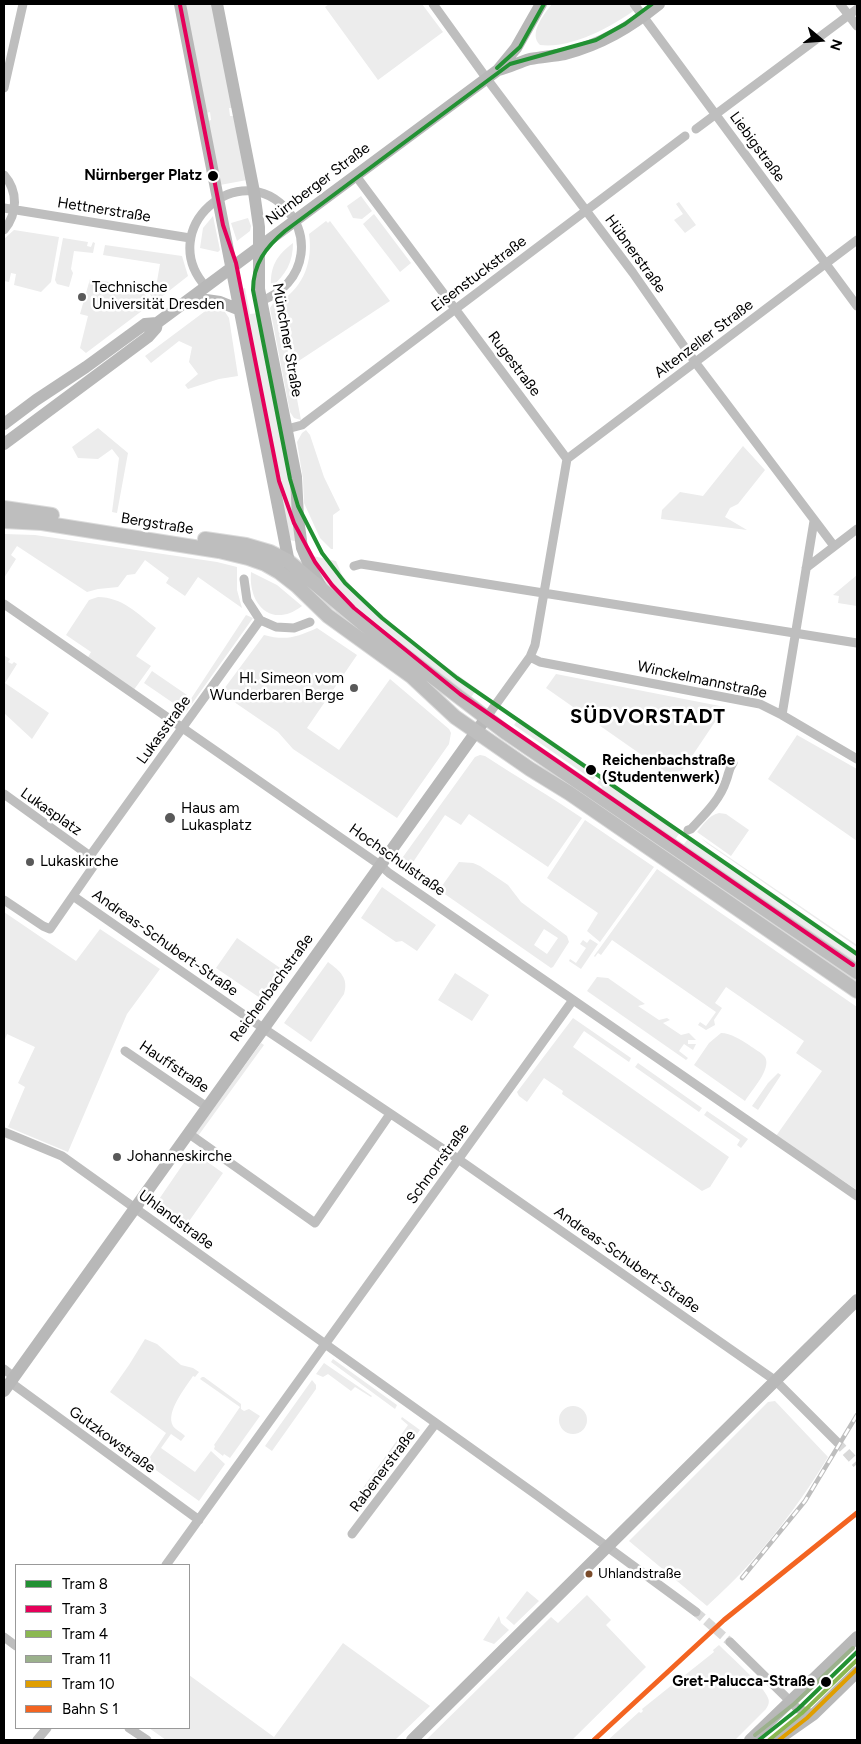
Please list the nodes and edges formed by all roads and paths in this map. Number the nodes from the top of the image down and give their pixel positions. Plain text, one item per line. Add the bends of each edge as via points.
1 (23, 4) edge
2 (180, 4) edge
3 (217, 4) edge
4 (433, 4) edge
5 (541, 4) edge
6 (634, 4) edge
7 (658, 4) edge
8 (840, 4) edge
9 (857, 9) edge
10 (849, 15) junction
11 (643, 17) junction
12 (857, 26) edge
13 (524, 33) junction
14 (541, 58) junction
15 (498, 70) junction
16 (487, 79) junction
17 (4, 88) edge
18 (716, 115) junction
19 (696, 129) dead end
20 (685, 136) dead end
21 (4, 175) edge
22 (356, 176) junction
23 (254, 192) junction
24 (218, 198) junction
25 (4, 208) edge
26 (14, 210) junction
27 (586, 210) junction
28 (295, 221) junction
29 (4, 230) edge
30 (190, 238) junction
31 (857, 240) edge
32 (259, 248) junction
33 (826, 264) junction
34 (232, 268) junction
35 (206, 287) junction
36 (192, 298) junction
37 (261, 301) junction
38 (857, 306) edge
39 (455, 309) junction
40 (240, 310) junction
41 (157, 323) junction
42 (695, 362) junction
43 (4, 424) edge
44 (287, 429) junction
45 (4, 444) edge
46 (567, 459) junction
47 (4, 508) edge
48 (4, 521) edge
49 (814, 521) junction
50 (857, 529) edge
51 (834, 546) junction
52 (288, 561) junction
53 (354, 566) dead end
54 (806, 568) junction
55 (244, 579) dead end
56 (297, 586) junction
57 (322, 589) junction
58 (544, 594) junction
59 (4, 604) edge
60 (260, 620) junction
61 (310, 622) dead end
62 (796, 633) junction
63 (857, 643) edge
64 (530, 657) junction
65 (782, 715) junction
66 (486, 718) junction
67 (182, 728) junction
68 (476, 732) junction
69 (857, 759) edge
70 (733, 763) dead end
71 (5, 799) edge
72 (688, 830) dead end
73 (90, 856) junction
74 (380, 865) junction
75 (73, 896) junction
76 (4, 900) edge
77 (857, 972) edge
78 (857, 991) edge
79 (573, 1000) junction
80 (263, 1028) junction
81 (125, 1051) dead end
82 (207, 1107) junction
83 (390, 1114) junction
84 (4, 1132) edge
85 (188, 1133) junction
86 (458, 1160) junction
87 (857, 1196) edge
88 (135, 1208) junction
89 (857, 1300) edge
90 (325, 1344) junction
91 (8, 1380) edge
92 (776, 1381) junction
93 (436, 1423) junction
94 (836, 1442) tunnel mouth
95 (199, 1520) junction
96 (352, 1534) dead end
97 (608, 1547) junction
98 (167, 1564) edge
99 (696, 1612) tunnel mouth
100 (4, 1637) edge
101 (857, 1637) edge
102 (730, 1642) tunnel mouth
103 (15, 1645) edge
104 (857, 1672) edge
105 (801, 1709) junction
106 (46, 1729) edge
107 (130, 1729) edge
108 (37, 1740) edge
109 (147, 1740) edge
110 (412, 1740) edge
111 (750, 1740) edge
112 (777, 1740) edge

1 - 17 street
2 - 24 main road
3 - 23 main road, Münchner Straße
4 - 16 street, Hübnerstraße
5 - 13 main road, Nürnberger Straße
6 - 11 street, Liebigstraße
7 - 11 main road, Nürnberger Straße
8 - 10 street
9 - 10 street
10 - 12 street
10 - 18 street
11 - 14 main road, Nürnberger Straße via 599,42
11 - 18 street, Liebigstraße
13 - 14 main road via 527,50
13 - 15 main road, Nürnberger Straße
14 - 15 main road, Nürnberger Straße
15 - 16 main road, Nürnberger Straße
16 - 22 main road, Nürnberger Straße
16 - 27 street, Hübnerstraße
18 - 19 street
18 - 33 street, Liebigstraße
20 - 27 street, Eisenstuckstraße
21 - 26 street via 12,188
22 - 28 main road, Nürnberger Straße
22 - 39 street, Rugestraße
23 - 24 street via 236,192
23 - 28 street via 268,196 286,208
23 - 32 main road, Münchner Straße
24 - 30 street via 199,216
24 - 34 main road
25 - 26 street, Hettnerstraße
26 - 29 street
26 - 30 street, Hettnerstraße
27 - 39 street, Eisenstuckstraße
27 - 42 street, Hübnerstraße
28 - 32 main road, Nürnberger Straße
28 - 37 street via 302,247 297,269 283,289
30 - 35 street via 191,261
31 - 33 street, Altenzeller Straße
32 - 34 main road, Nürnberger Straße
32 - 37 main road, Münchner Straße
33 - 38 street, Liebigstraße
33 - 42 street, Altenzeller Straße
34 - 35 main road, Nürnberger Straße
34 - 40 main road
35 - 36 main road, Nürnberger Straße
36 - 40 main road via 220,302
36 - 41 main road, Nürnberger Straße
37 - 44 main road, Münchner Straße
39 - 44 street, Eisenstuckstraße via 302,425
39 - 46 street, Rugestraße
40 - 52 main road
41 - 43 main road, Nürnberger Straße via 145,324
41 - 45 main road, Nürnberger Straße via 148,337
42 - 46 street, Altenzeller Straße
42 - 49 street, Hübnerstraße
44 - 57 main road, Münchner Straße via 296,477 302,548
46 - 58 street
47 - 52 main road via 246,545
48 - 56 main road, Bergstraße via 42,523 219,551 265,564
49 - 51 street, Hübnerstraße
49 - 54 street
50 - 51 street
51 - 54 street
52 - 56 main road
52 - 57 main road
53 - 58 street via 362,564
54 - 62 street
55 - 60 street via 247,600
56 - 68 main road, Bergstraße via 328,616 411,676 445,709
57 - 66 main road
58 - 62 street
58 - 64 street, Reichenbachstraße
59 - 67 street, Hochschulstraße
60 - 61 street via 276,627 294,628
60 - 67 street, Lukasstraße
62 - 63 street
62 - 65 street
64 - 65 street, Winckelmannstraße via 540,662 760,704
64 - 66 street, Reichenbachstraße
65 - 69 street, Winckelmannstraße
66 - 68 main road, Reichenbachstraße
66 - 77 main road
67 - 73 street, Lukasstraße
67 - 74 street, Hochschulstraße
68 - 74 main road, Reichenbachstraße
68 - 78 main road, Bergstraße
70 - 72 street via 714,802
71 - 73 street, Lukasplatz
73 - 75 street, Lukasplatz via 95,864
74 - 79 street, Hochschulstraße
74 - 80 main road, Reichenbachstraße
75 - 76 street, Lukasplatz via 50,929
75 - 80 street, Andreas-Schubert-Straße
79 - 86 street, Schnorrstraße
79 - 87 street, Hochschulstraße
80 - 82 main road, Reichenbachstraße
80 - 83 street, Andreas-Schubert-Straße
81 - 82 street, Hauffstraße
82 - 85 main road, Reichenbachstraße
83 - 85 street via 315,1223
83 - 86 street, Andreas-Schubert-Straße
84 - 88 street, Uhlandstraße via 62,1156
85 - 88 main road, Reichenbachstraße
86 - 90 street, Schnorrstraße
86 - 92 street, Andreas-Schubert-Straße
88 - 90 street, Uhlandstraße
88 - 91 main road, Reichenbachstraße
89 - 92 main road
90 - 93 street, Uhlandstraße
90 - 95 street, Schnorrstraße
91 - 95 street, Gutzkowstraße
92 - 94 street, Andreas-Schubert-Straße
92 - 97 main road
93 - 96 street, Rabenerstraße
93 - 97 street, Uhlandstraße
95 - 98 street, Schnorrstraße
97 - 99 street, Uhlandstraße
97 - 110 main road
100 - 103 street
101 - 105 main road
102 - 105 street
104 - 105 main road
105 - 111 main road
105 - 112 main road
106 - 108 street
107 - 109 street

